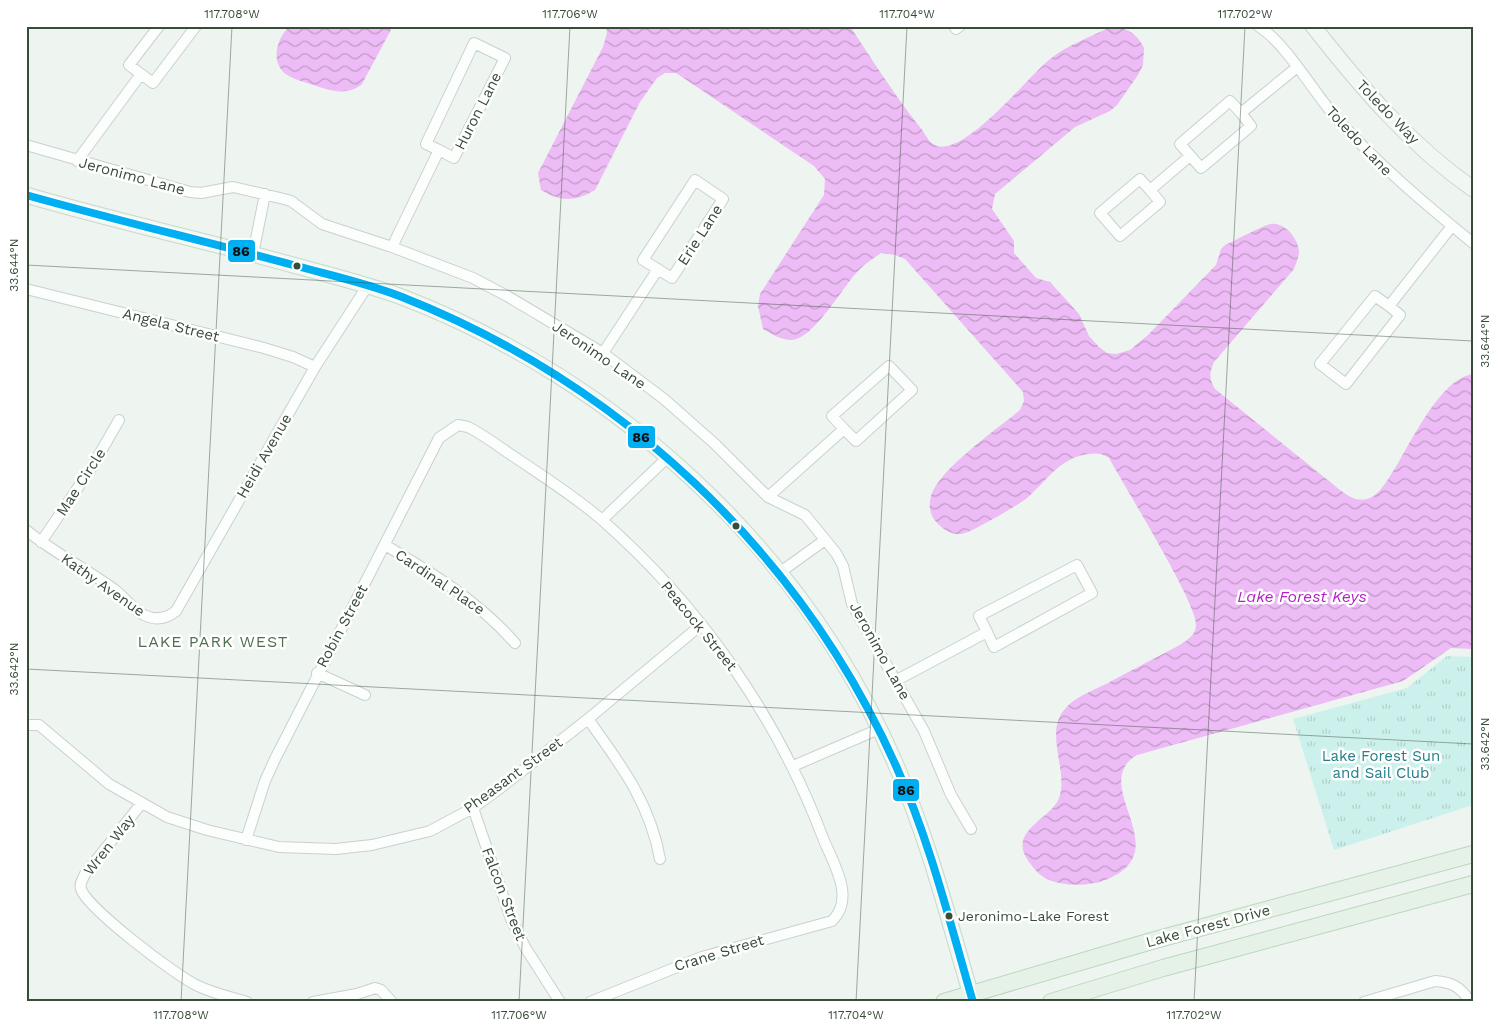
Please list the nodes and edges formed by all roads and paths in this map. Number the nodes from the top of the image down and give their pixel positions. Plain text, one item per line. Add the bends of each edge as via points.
1 (158, 26) edge
2 (196, 26) edge
3 (954, 26) edge
4 (960, 26) edge
5 (1258, 26) edge
6 (1313, 26) edge
7 (1296, 68) junction
8 (140, 74) junction
9 (1241, 113) junction
10 (26, 144) edge
11 (439, 150) junction
12 (1190, 156) junction
13 (76, 161) junction
14 (1473, 189) edge
15 (1150, 190) junction
16 (265, 194) junction
17 (26, 195) edge
18 (1452, 226) junction
19 (1473, 243) edge
20 (392, 247) junction
21 (253, 254) junction
22 (658, 269) junction
23 (368, 285) junction
24 (26, 288) edge
25 (1389, 306) junction
26 (603, 354) junction
27 (315, 367) junction
28 (119, 420) dead end
29 (458, 425) joint
30 (844, 429) junction
31 (668, 457) junction
32 (768, 497) junction
33 (602, 520) junction
34 (26, 530) edge
35 (826, 540) junction
36 (41, 542) junction
37 (385, 545) junction
38 (779, 573) junction
39 (157, 619) joint
40 (701, 625) junction
41 (987, 632) junction
42 (515, 642) dead end
43 (317, 673) junction
44 (897, 680) junction
45 (365, 695) dead end
46 (588, 719) junction
47 (26, 725) edge
48 (879, 729) junction
49 (793, 766) junction
50 (141, 804) junction
51 (472, 808) junction
52 (970, 829) dead end
53 (246, 840) junction
54 (1473, 854) edge
55 (660, 859) dead end
56 (1473, 884) edge
57 (843, 904) joint
58 (972, 999) edge
59 (247, 1002) edge
60 (313, 1002) edge
61 (392, 1002) edge
62 (560, 1002) edge
63 (590, 1002) edge
64 (944, 1002) edge
65 (1051, 1002) edge
66 (1364, 1002) edge
67 (1470, 1002) edge

1 - 8 street via 129,65
2 - 8 street via 153,83
3 - 4 street via 956,29
5 - 7 street, Toledo Lane via 1274,39
6 - 14 main road, Toledo Way via 1397,124 1427,153
7 - 9 street
7 - 18 street, Toledo Lane via 1373,158
8 - 13 street
9 - 12 street via 1230,101 1180,144
9 - 12 street via 1251,126 1201,168
10 - 13 street, Jeronimo Lane
11 - 11 street, Huron Lane via 426,144 474,43 504,58 454,158
11 - 20 street, Huron Lane
12 - 15 street
13 - 16 street, Jeronimo Lane via 190,192 233,187
15 - 15 street via 1140,179 1100,212 1120,236 1160,202
16 - 20 street, Jeronimo Lane via 291,201 322,224
16 - 21 street
17 - 21 main road
18 - 19 street, Toledo Lane
18 - 25 street
20 - 26 street, Jeronimo Lane via 473,278
21 - 23 main road
22 - 22 street, Erie Lane via 643,260 695,180 723,199 672,278
22 - 26 street, Erie Lane
23 - 27 street, Heidi Avenue
23 - 31 main road via 455,320 519,353 574,385
24 - 27 street, Angela Street via 264,348
25 - 25 street via 1375,296 1320,364 1346,384 1400,316
26 - 32 street, Jeronimo Lane via 672,405
27 - 39 street, Heidi Avenue via 176,612 167,618
28 - 36 street, Mae Circle via 92,467
29 - 33 street, Peacock Street via 478,432
29 - 37 street, Robin Street via 439,438
30 - 30 street via 832,416 889,366 912,390 856,441
30 - 32 street
31 - 33 street
31 - 38 main road via 710,496
32 - 35 street, Jeronimo Lane via 805,515
33 - 40 street, Peacock Street via 670,586
34 - 36 street, Kathy Avenue
35 - 38 street
35 - 44 street, Jeronimo Lane via 844,566 852,604
36 - 39 street, Kathy Avenue via 117,591 144,616
37 - 42 street, Cardinal Place via 449,585 492,618
37 - 43 street, Robin Street
38 - 48 main road via 831,643
40 - 46 street, Pheasant Street
40 - 49 street, Peacock Street via 740,677
41 - 41 street via 980,616 1077,565 1092,593 994,647
41 - 44 street
43 - 45 street
43 - 53 street, Robin Street via 265,782
44 - 52 street, Jeronimo Lane
46 - 51 street, Pheasant Street
46 - 55 street via 645,805
47 - 50 street, Pheasant Street via 45,729 109,784
48 - 49 street
48 - 58 main road via 933,861
49 - 57 street, Peacock Street via 839,880
50 - 53 street, Pheasant Street via 167,817
50 - 59 street, Wren Way via 85,874 81,889 146,952 174,972 196,985
51 - 53 street, Pheasant Street via 430,831 362,846 313,849 279,847
51 - 62 street, Falcon Street via 511,919
54 - 58 main road, Lake Forest Drive via 1155,940
56 - 65 main road, Lake Forest Drive via 1163,968
57 - 63 street, Crane Street via 832,921 702,957
58 - 64 main road, Lake Forest Drive
60 - 61 street via 375,988
66 - 67 street via 1435,981 1459,986

